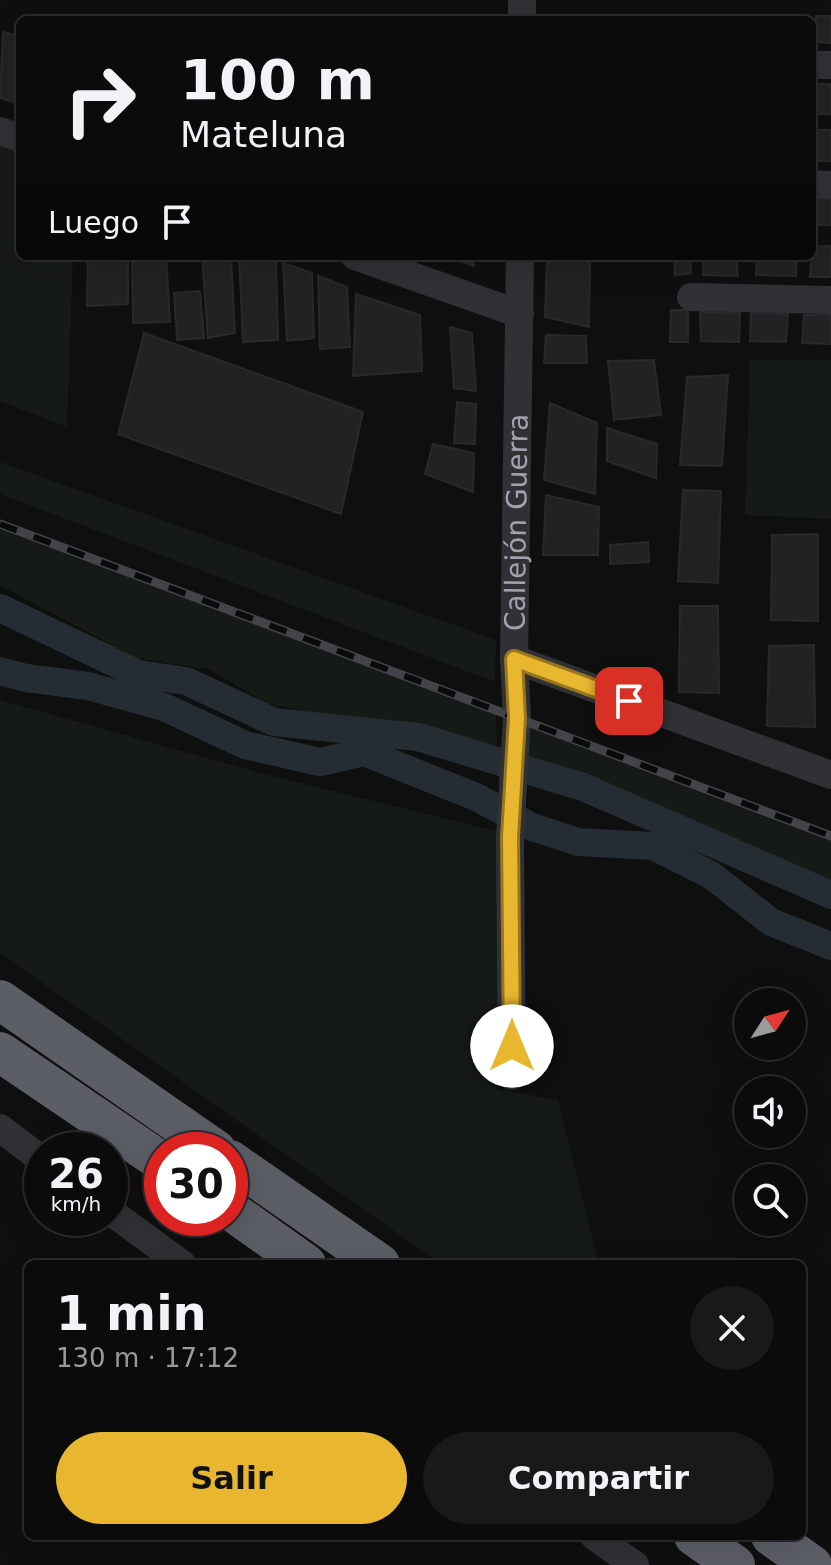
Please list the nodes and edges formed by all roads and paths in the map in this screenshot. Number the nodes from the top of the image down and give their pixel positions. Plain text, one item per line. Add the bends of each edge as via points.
1 (366, 260) edge
2 (520, 260) edge
3 (691, 297) dead end
4 (831, 300) edge
5 (520, 314) junction
6 (514, 659) junction
7 (831, 775) edge
8 (0, 1000) edge
9 (0, 1052) edge
10 (512, 1076) dead end
11 (0, 1128) edge
12 (190, 1132) edge
13 (24, 1146) edge
14 (144, 1150) edge
15 (248, 1172) edge
16 (248, 1223) edge
17 (128, 1224) edge
18 (177, 1260) edge
19 (300, 1260) edge
20 (374, 1260) edge
21 (600, 1540) edge
22 (700, 1540) edge
23 (777, 1540) edge
24 (635, 1565) edge
25 (735, 1565) edge
26 (812, 1565) edge

1 - 5 street
2 - 5 street, Callejón Guerra
3 - 4 street
5 - 6 street, Callejón Guerra
6 - 7 street
6 - 10 street, Callejón Guerra
8 - 12 highway
9 - 14 highway
11 - 13 street
15 - 20 highway
16 - 19 highway
17 - 18 street
21 - 24 street
22 - 25 highway
23 - 26 highway

